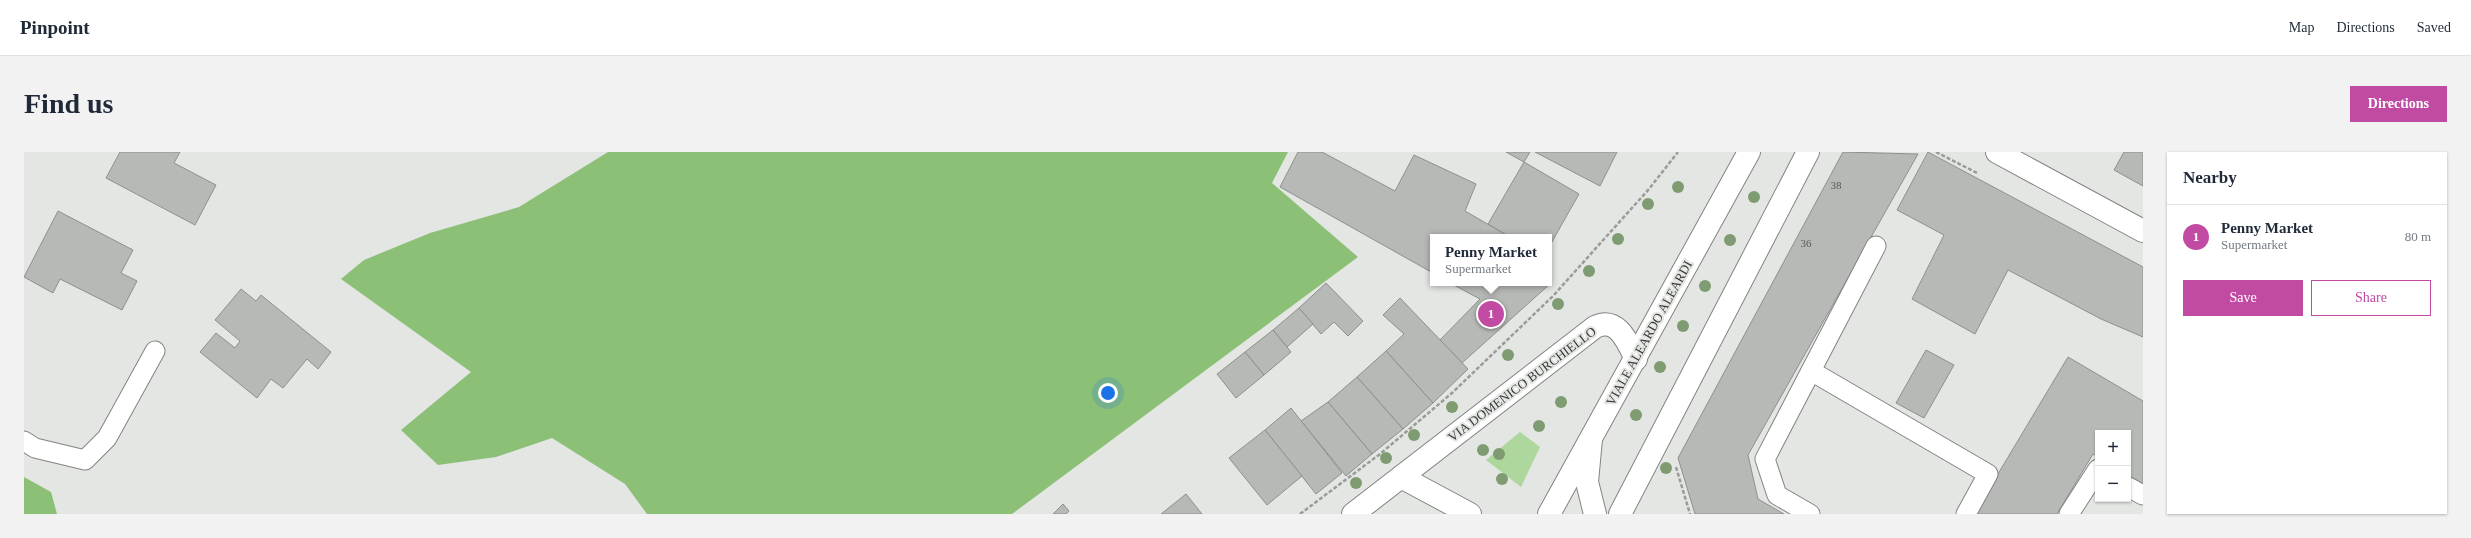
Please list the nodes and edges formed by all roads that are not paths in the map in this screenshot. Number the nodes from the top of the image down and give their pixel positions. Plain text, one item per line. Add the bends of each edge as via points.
1 (1749, 152) edge
2 (1808, 152) edge
3 (1997, 152) edge
4 (2143, 231) edge
5 (1876, 246) dead end
6 (155, 351) dead end
7 (1636, 359) junction
8 (1811, 371) junction
9 (1591, 439) junction
10 (24, 441) edge
11 (2095, 474) edge
12 (1401, 477) junction
13 (2131, 489) edge
14 (2143, 496) edge
15 (1353, 514) edge
16 (1470, 514) edge
17 (1549, 514) edge
18 (1595, 514) edge
19 (1620, 514) edge
20 (1810, 514) edge
21 (1966, 514) edge
22 (2069, 514) edge

1 - 7 main road, VIALE ALEARDO ALEARDI
2 - 19 main road
3 - 4 main road
5 - 8 lane
6 - 10 lane via 107,438 85,460 35,448
7 - 9 main road, VIALE ALEARDO ALEARDI
7 - 12 main road, VIA DOMENICO BURCHIELLO via 1625,336 1616,327 1595,327
8 - 20 lane via 1765,459 1777,495
8 - 21 lane via 1988,474
9 - 17 main road, VIALE ALEARDO ALEARDI
9 - 18 main road via 1587,482
11 - 22 lane
12 - 15 main road, VIA DOMENICO BURCHIELLO
12 - 16 main road
13 - 14 lane

